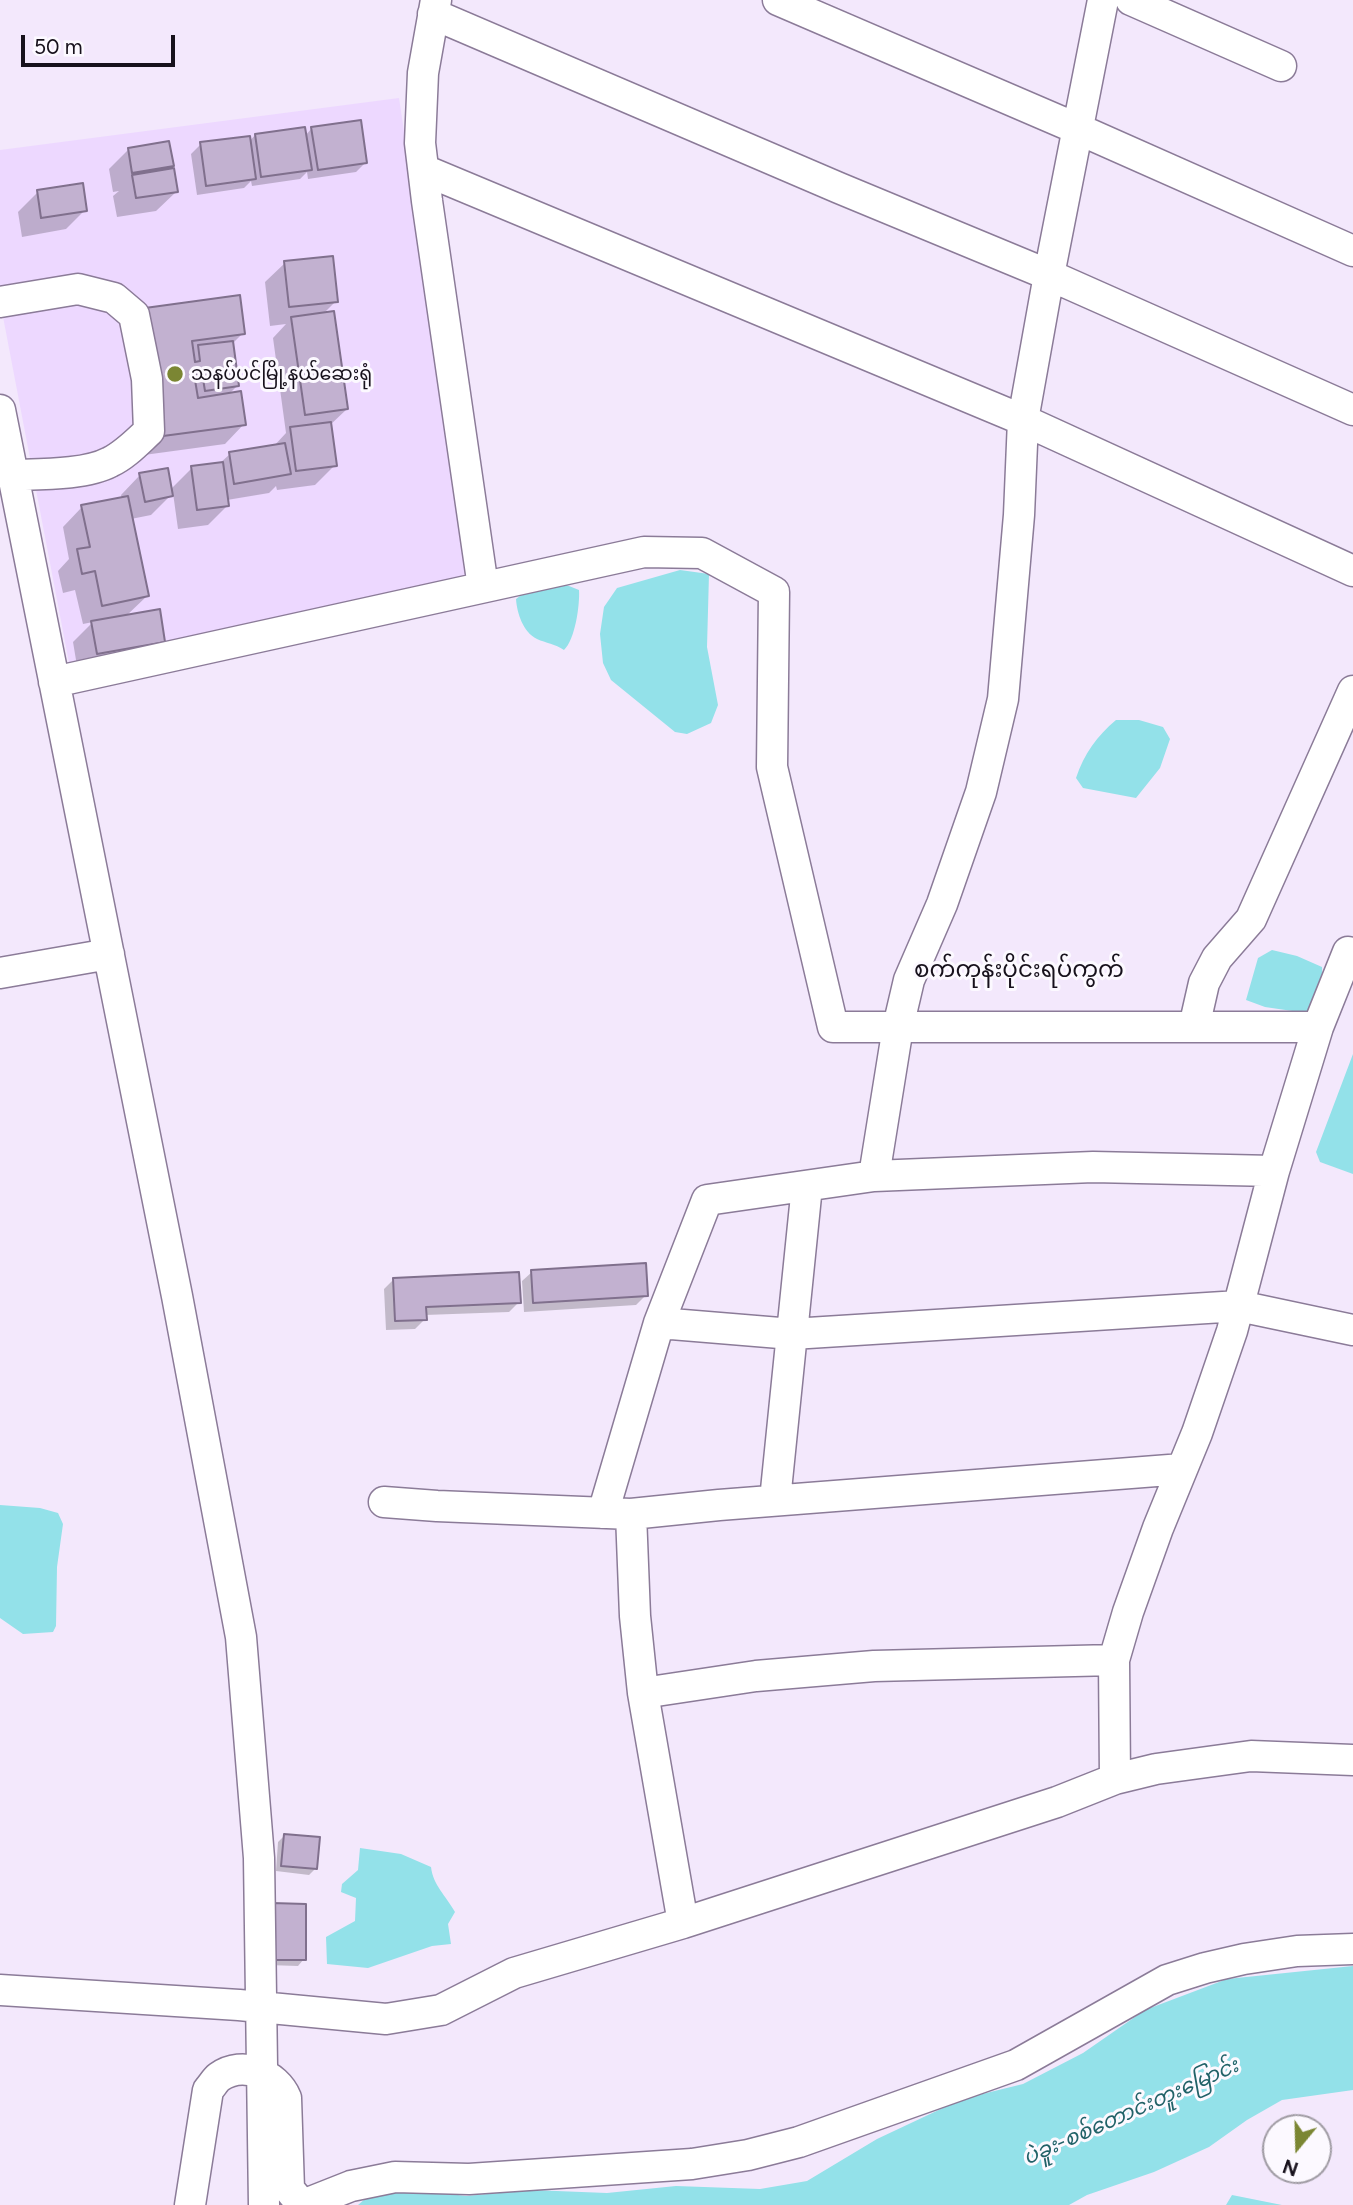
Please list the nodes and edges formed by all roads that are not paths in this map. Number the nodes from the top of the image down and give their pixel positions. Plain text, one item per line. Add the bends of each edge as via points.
1 (778, 0) edge
2 (1103, 0) edge
3 (1132, 0) edge
4 (435, 7) edge
5 (1281, 66) dead end
6 (1079, 129) junction
7 (424, 170) junction
8 (1353, 251) edge
9 (1049, 275) junction
10 (0, 302) edge
11 (0, 410) edge
12 (1353, 410) edge
13 (1023, 420) junction
14 (12, 475) junction
15 (1353, 571) edge
16 (483, 587) junction
17 (54, 682) junction
18 (1353, 691) edge
19 (1348, 952) dead end
20 (110, 954) junction
21 (0, 973) edge
22 (898, 1027) junction
23 (1194, 1027) junction
24 (1318, 1027) junction
25 (1274, 1171) junction
26 (874, 1176) junction
27 (807, 1186) junction
28 (1238, 1306) junction
29 (659, 1324) junction
30 (1353, 1329) edge
31 (792, 1334) junction
32 (1182, 1469) junction
33 (775, 1500) junction
34 (384, 1502) dead end
35 (617, 1514) junction
36 (1114, 1660) junction
37 (643, 1693) junction
38 (1353, 1760) edge
39 (1115, 1779) junction
40 (683, 1923) junction
41 (1353, 1949) edge
42 (0, 1990) edge
43 (261, 2008) junction
44 (262, 2072) junction
45 (190, 2205) edge
46 (264, 2205) edge

1 - 6 street
2 - 6 street
3 - 5 street
4 - 7 street via 423,73
4 - 9 street via 839,188
6 - 8 street
6 - 9 street
7 - 13 street
7 - 16 street
9 - 12 street
9 - 13 street
10 - 14 street via 78,289 114,298 134,315 147,379 149,431 129,449 109,463 86,469
11 - 14 street
13 - 15 street
13 - 22 street via 1003,699 981,792 942,904 909,980
14 - 17 street
16 - 17 street
16 - 22 street via 644,552 702,553 774,592 772,767 833,1027
17 - 20 street
18 - 23 street via 1251,919 1217,958 1204,983
19 - 24 street
20 - 21 street
20 - 43 street via 241,1637 259,1858
22 - 23 street
22 - 26 street
23 - 24 street
24 - 25 street
25 - 26 street via 1093,1167
25 - 28 street
26 - 27 street
27 - 29 street via 707,1200
27 - 31 street
28 - 30 street
28 - 31 street
28 - 32 street
29 - 31 street
29 - 35 street
31 - 33 street
32 - 33 street
32 - 36 street
33 - 35 street
34 - 35 street
35 - 37 street
36 - 37 street via 874,1666 756,1676
36 - 39 street
37 - 40 street
38 - 39 street via 1251,1756
39 - 40 street
40 - 43 street via 514,1973 442,2010 386,2020
41 - 44 street via 1244,1959 1167,1980 1016,2065 799,2142 692,2164 469,2179 395,2177 351,2186 308,2203 299,2201 289,2189 286,2098 275,2080
42 - 43 street
43 - 44 street
44 - 45 street via 235,2070 219,2077 208,2090
44 - 46 street

